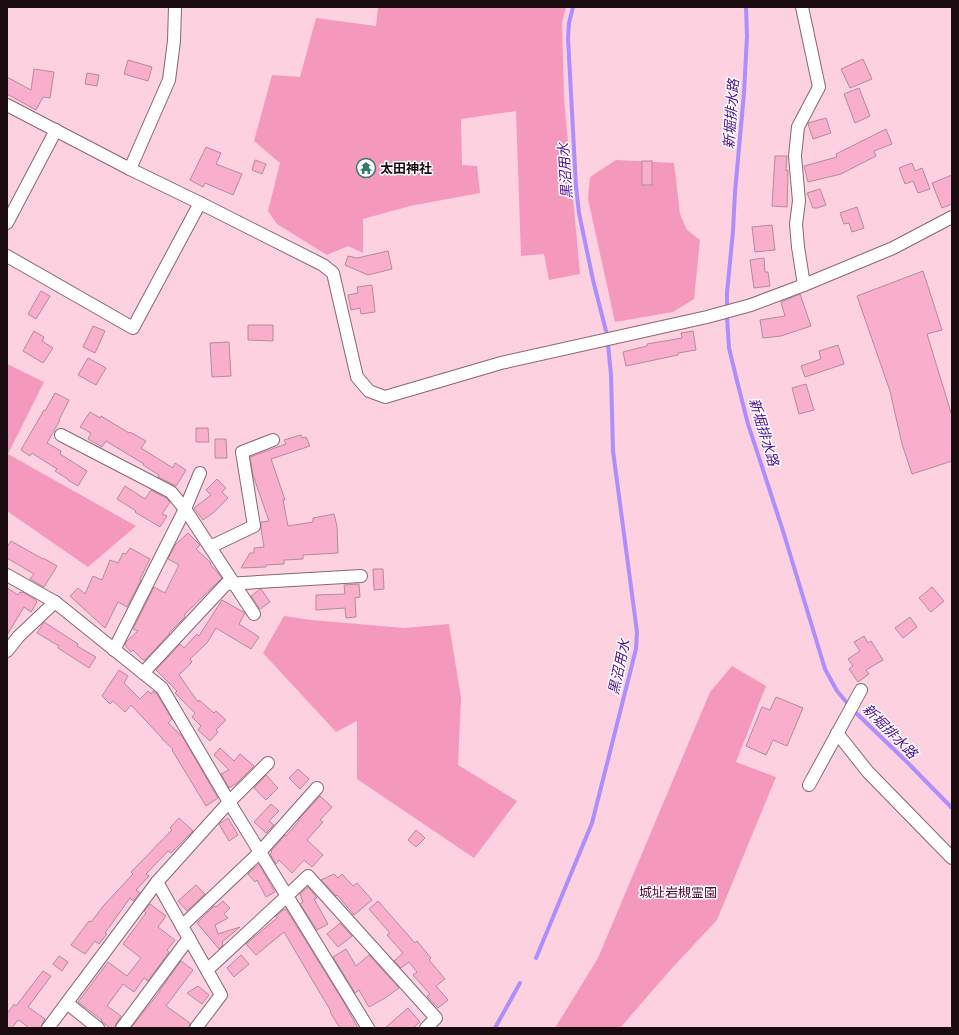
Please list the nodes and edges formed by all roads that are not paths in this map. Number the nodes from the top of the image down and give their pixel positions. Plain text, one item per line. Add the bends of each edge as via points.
1 (175, 7) edge
2 (802, 7) edge
3 (7, 105) edge
4 (56, 130) junction
5 (130, 169) junction
6 (200, 203) junction
7 (952, 217) edge
8 (7, 223) edge
9 (7, 256) edge
10 (804, 285) junction
11 (61, 435) dead end
12 (273, 440) dead end
13 (200, 473) dead end
14 (185, 509) junction
15 (210, 547) junction
16 (7, 575) edge
17 (360, 576) dead end
18 (234, 584) junction
19 (55, 602) junction
20 (254, 614) dead end
21 (114, 650) junction
22 (7, 651) edge
23 (143, 673) junction
24 (861, 690) dead end
25 (837, 733) junction
26 (268, 763) dead end
27 (809, 785) dead end
28 (317, 788) dead end
29 (229, 802) junction
30 (260, 852) junction
31 (952, 858) edge
32 (157, 882) junction
33 (287, 896) junction
34 (182, 926) junction
35 (189, 938) junction
36 (207, 970) junction
37 (67, 1003) junction
38 (48, 1028) edge
39 (98, 1028) edge
40 (122, 1028) edge
41 (196, 1028) edge
42 (368, 1028) edge
43 (426, 1028) edge

1 - 5 street via 169,80
2 - 10 street via 819,87 798,127 794,156 799,201 796,224
3 - 4 street
4 - 5 street
4 - 8 street
5 - 6 street
6 - 9 street via 133,328
6 - 10 street via 333,273 357,377 369,391 385,397 501,363 707,317 751,305
7 - 10 street via 892,248
11 - 14 street via 171,492
12 - 15 street via 242,452 254,526
13 - 14 street
14 - 15 street
14 - 21 street
15 - 18 street
16 - 19 street
17 - 18 street
18 - 20 street
18 - 23 street via 226,584
19 - 21 street
19 - 22 street
21 - 23 street
23 - 29 street via 162,688
24 - 25 street
25 - 27 street
25 - 31 street via 868,772
26 - 29 street
28 - 30 street
29 - 30 street
29 - 32 street
30 - 33 street
30 - 34 street
32 - 34 street
32 - 37 street
33 - 36 street
33 - 42 street
33 - 43 street via 308,876 436,1018
34 - 35 street
35 - 36 street
35 - 40 street
36 - 41 street via 221,995
37 - 38 street
37 - 39 street

